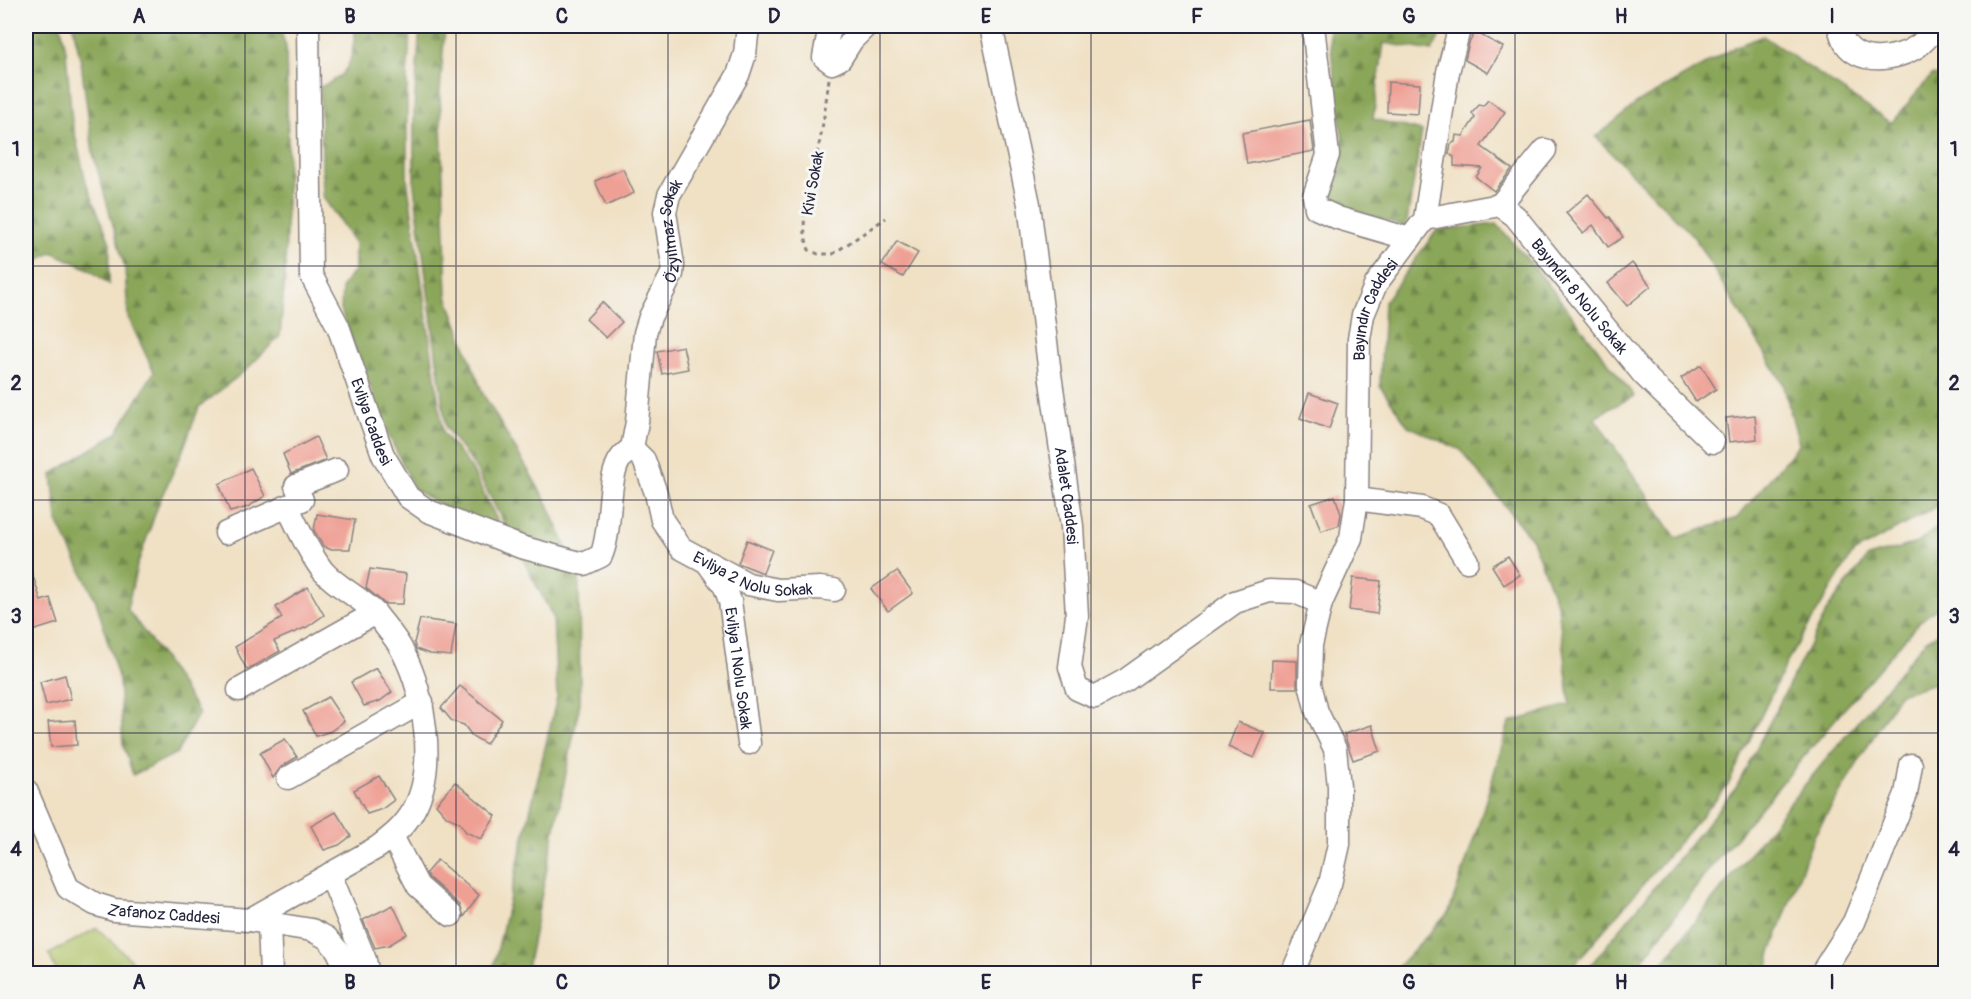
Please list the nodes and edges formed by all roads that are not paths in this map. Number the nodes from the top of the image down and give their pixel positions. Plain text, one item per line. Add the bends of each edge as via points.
1 (308, 26) edge
2 (748, 26) edge
3 (830, 26) edge
4 (866, 26) edge
5 (991, 26) edge
6 (1313, 26) edge
7 (1462, 26) edge
8 (1839, 26) edge
9 (1938, 26) edge
10 (1545, 150) dead end
11 (1500, 205) junction
12 (1425, 219) junction
13 (1410, 239) junction
14 (1713, 442) dead end
15 (632, 448) junction
16 (338, 471) dead end
17 (1357, 499) junction
18 (287, 506) junction
19 (226, 533) dead end
20 (1467, 561) dead end
21 (708, 564) junction
22 (834, 590) dead end
23 (1321, 603) junction
24 (375, 614) junction
25 (239, 690) dead end
26 (422, 702) junction
27 (749, 743) dead end
28 (1911, 765) dead end
29 (288, 778) dead end
30 (26, 790) edge
31 (392, 837) junction
32 (330, 874) junction
33 (451, 915) dead end
34 (259, 922) junction
35 (271, 974) edge
36 (348, 974) edge
37 (368, 974) edge
38 (1292, 974) edge
39 (1821, 974) edge

1 - 15 street, Evliya Caddesi via 311,275 338,327 383,455 408,497 428,511 521,548 584,564 601,556 606,544 615,471
2 - 15 street, Özyılmaz Sokak via 738,75 669,195 665,212 672,274 645,333
3 - 4 street via 824,57 832,63 840,59
5 - 23 street, Adalet Caddesi via 1029,204 1072,526 1077,616 1070,667 1077,689 1095,697 1126,680 1235,602 1269,591 1296,592
6 - 13 street via 1328,155 1314,196 1316,208
7 - 12 street, Bayındır Caddesi via 1448,72
8 - 9 street via 1843,41 1858,54 1871,58 1908,52
10 - 11 street
11 - 12 street
11 - 14 street, Bayındır 8 Nolu Sokak via 1515,216 1643,374
12 - 13 street, Bayındır Caddesi
13 - 17 street, Bayındır Caddesi via 1376,284 1363,315 1359,339
15 - 21 street, Evliya 2 Nolu Sokak via 644,460 670,534 681,548
16 - 18 street via 296,486 302,500
17 - 20 street via 1422,508 1439,515
17 - 23 street, Bayındır Caddesi via 1351,538
18 - 19 street
18 - 24 street via 323,571
21 - 22 street, Evliya 2 Nolu Sokak via 748,584 778,590
21 - 27 street, Evliya 1 Nolu Sokak via 730,601
23 - 38 street, Bayındır Caddesi via 1311,645 1311,684 1317,712 1335,749 1339,844 1330,884
24 - 25 street
24 - 26 street via 402,650
26 - 29 street
26 - 31 street via 427,757 420,794 413,812
28 - 39 street via 1906,794 1854,922
30 - 34 street, Zafanoz Caddesi via 68,888 79,896 114,910
31 - 32 street
31 - 33 street via 418,886
32 - 34 street
32 - 37 street
34 - 35 street
34 - 36 street, Zafanoz Caddesi via 312,930 327,938

